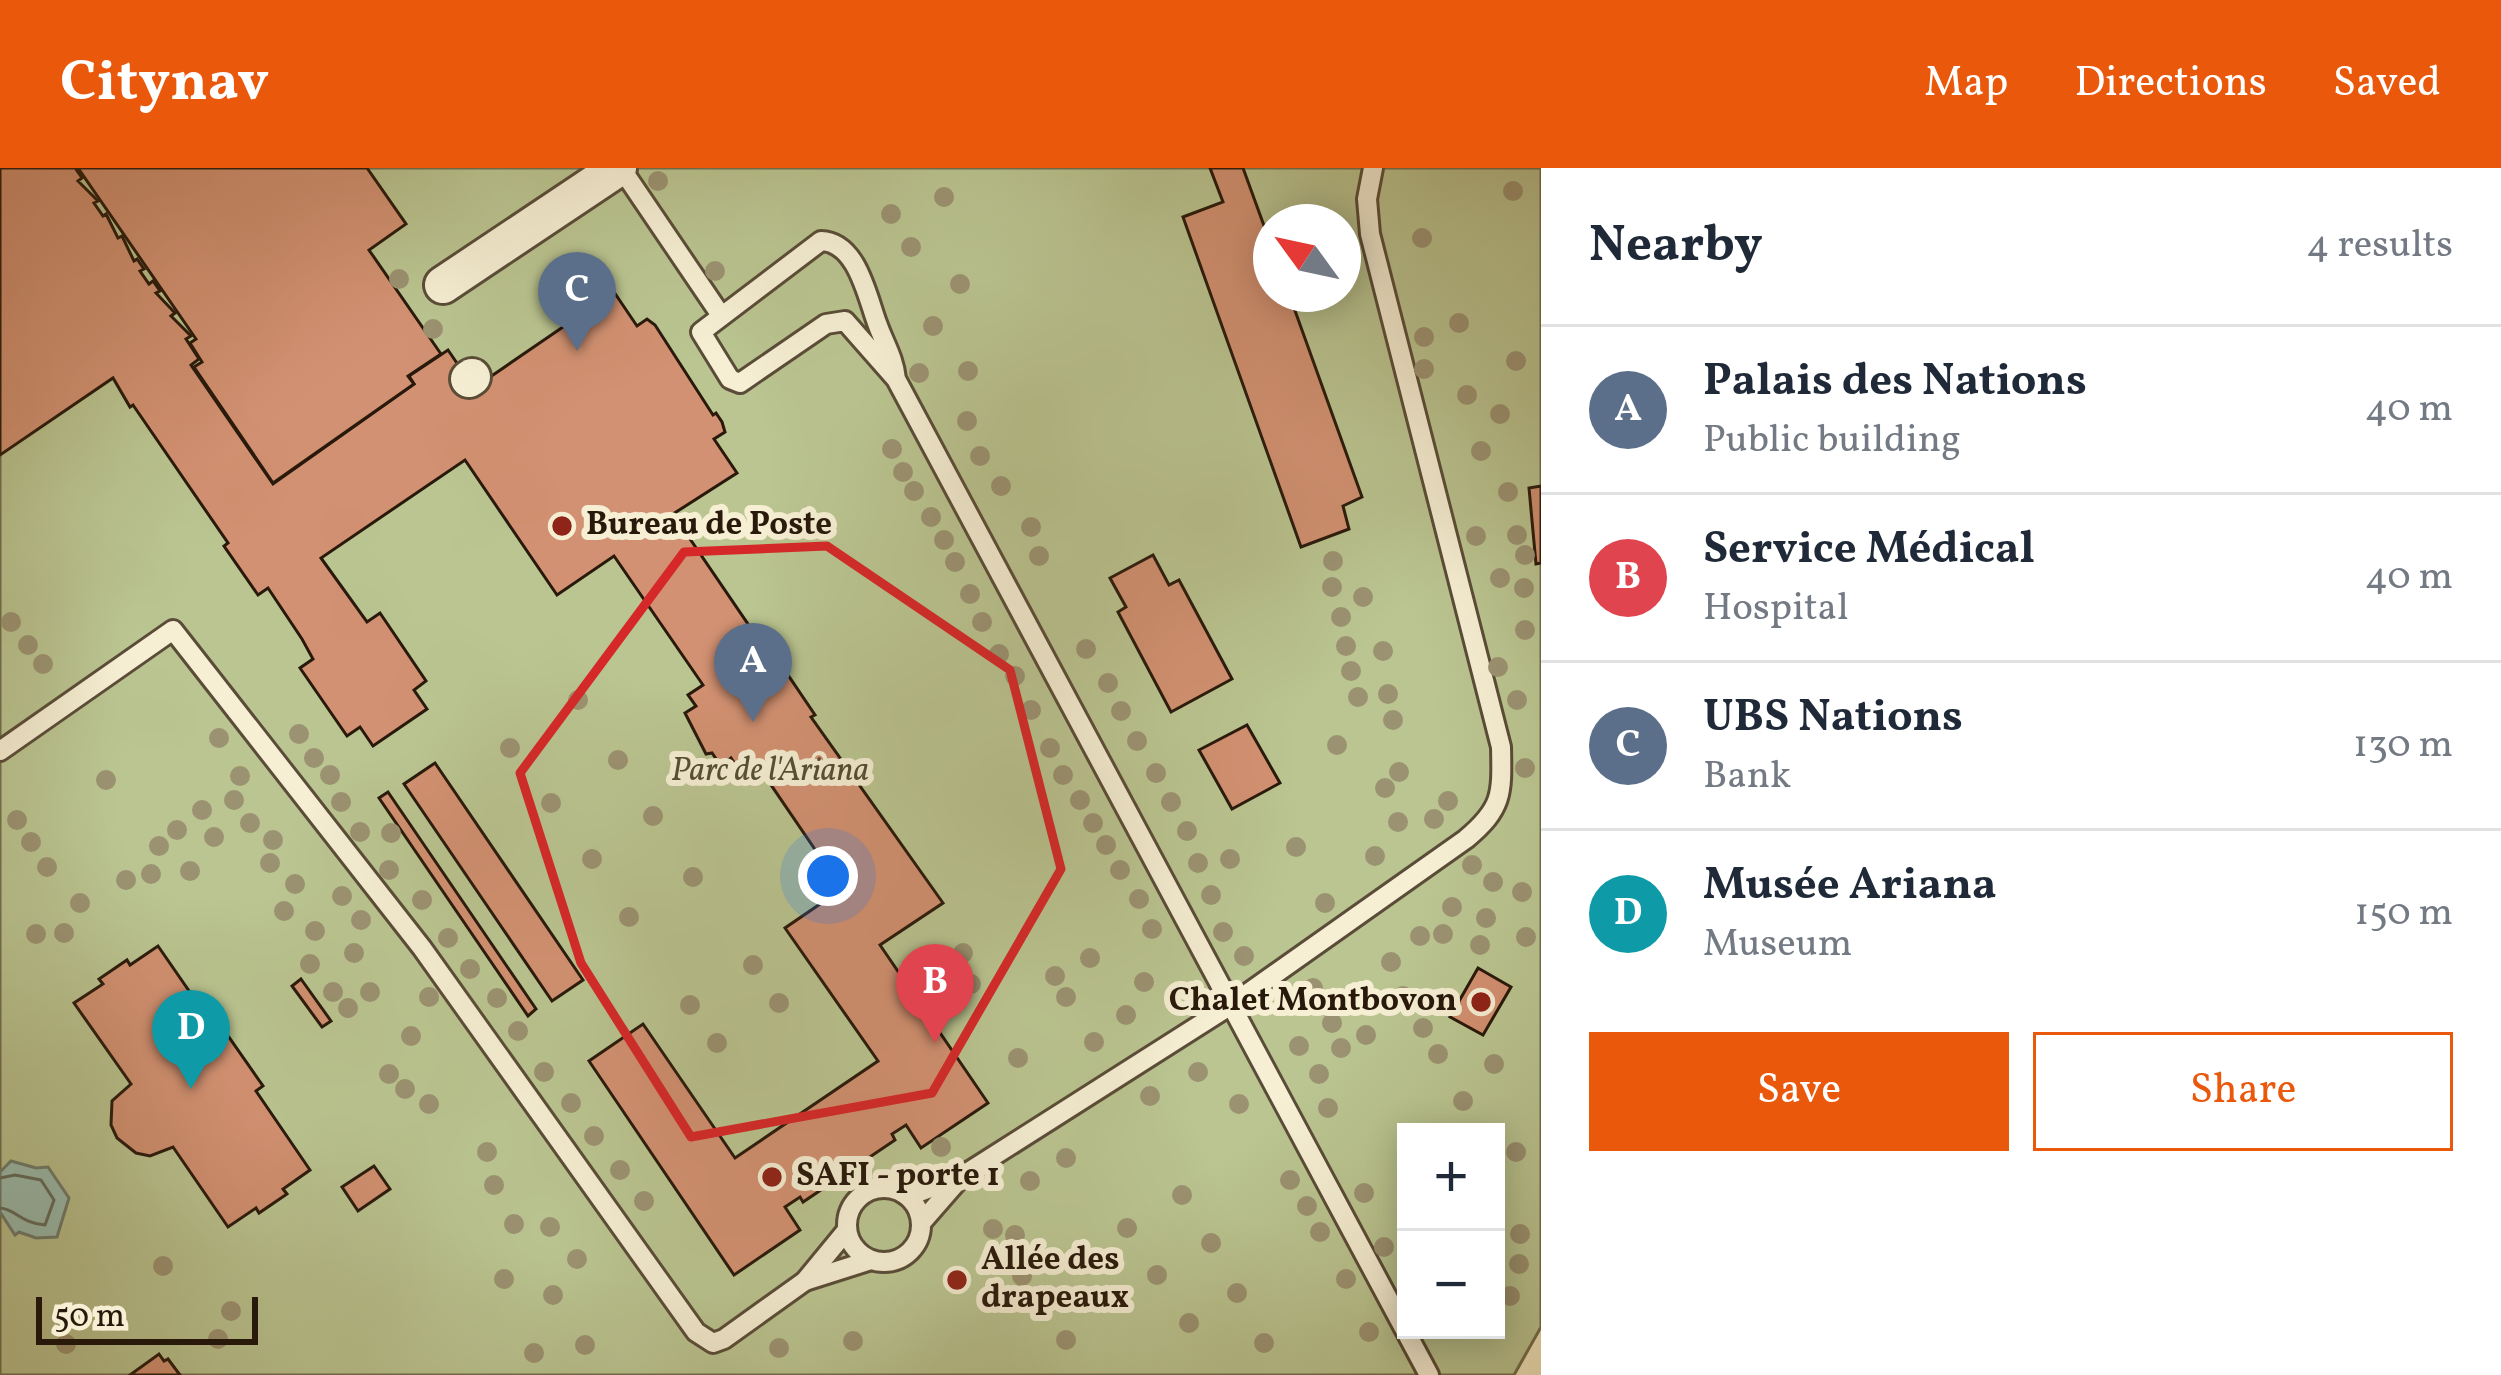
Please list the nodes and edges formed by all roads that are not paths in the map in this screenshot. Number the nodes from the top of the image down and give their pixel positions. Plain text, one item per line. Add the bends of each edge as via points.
1 (620, 168) edge
2 (1373, 168) edge
3 (443, 285) dead end
4 (720, 314) junction
5 (896, 379) junction
6 (3, 743) edge
7 (1231, 1005) junction
8 (962, 1176) junction
9 (904, 1193) junction
10 (921, 1223) junction
11 (847, 1230) junction
12 (871, 1260) junction
13 (806, 1281) junction
14 (1430, 1375) edge

1 - 3 street
1 - 4 lane
2 - 7 lane via 1370,234 1501,747 1500,801 1466,839
4 - 5 lane via 820,241 836,242 861,277
4 - 5 lane via 702,338 734,382 837,320 853,326
5 - 7 lane
6 - 13 lane via 173,630 422,948 696,1331 713,1343 724,1339
7 - 8 lane
7 - 14 lane
8 - 9 lane
8 - 10 lane
9 - 10 lane
9 - 11 lane via 865,1193 850,1209
10 - 12 lane via 902,1258
11 - 12 lane
11 - 13 lane
12 - 13 lane

